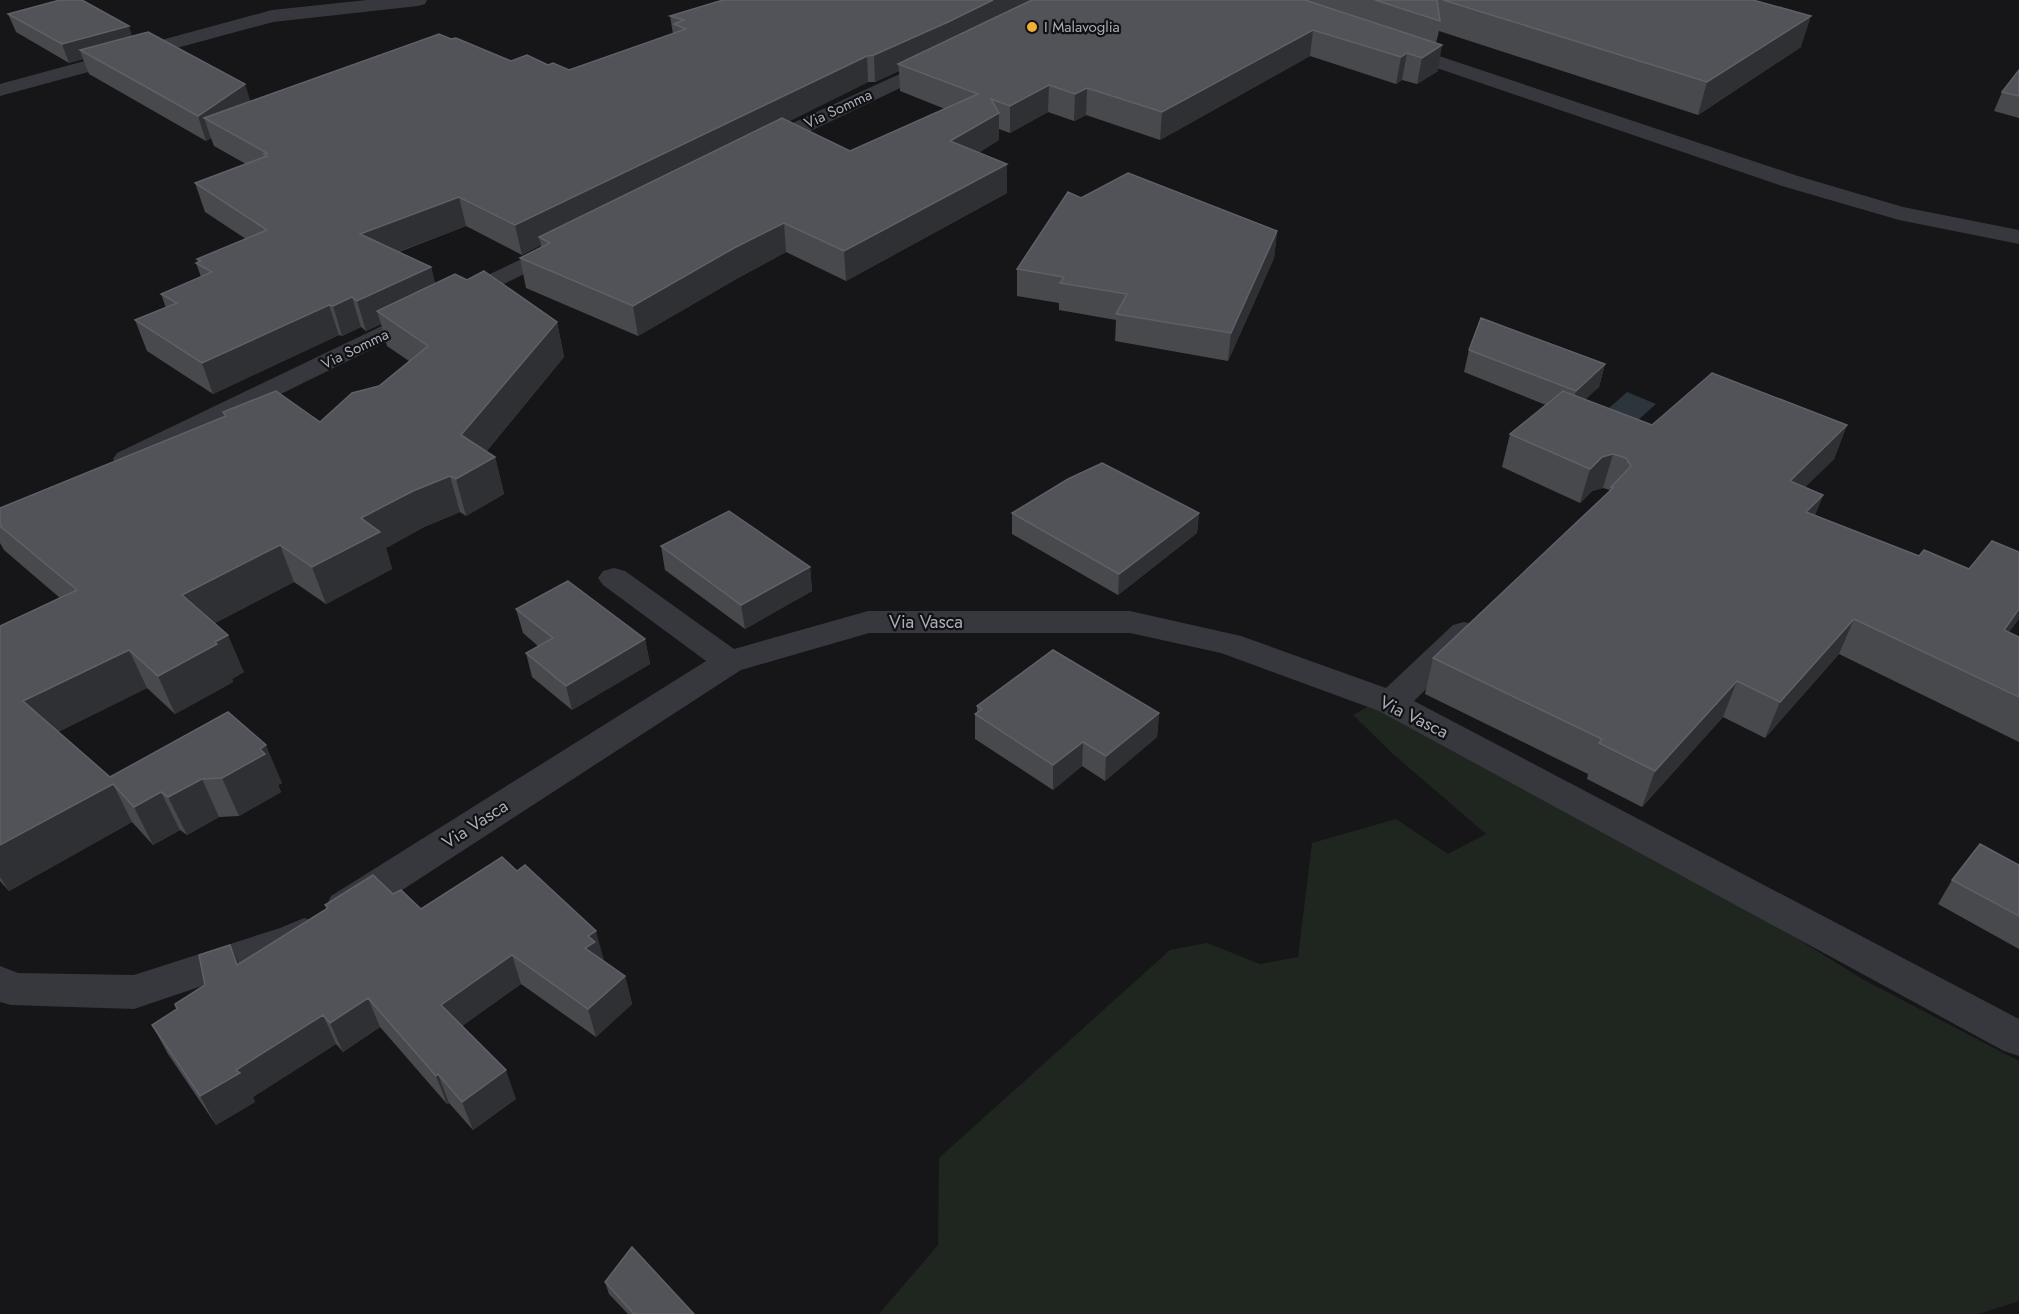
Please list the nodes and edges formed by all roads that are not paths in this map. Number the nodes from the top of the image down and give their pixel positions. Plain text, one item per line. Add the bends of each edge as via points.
1 (302, 0) edge
2 (418, 0) edge
3 (273, 16) junction
4 (1376, 41) edge
5 (957, 54) edge
6 (0, 90) edge
7 (739, 157) edge
8 (2019, 237) edge
9 (578, 238) edge
10 (104, 471) edge
11 (614, 578) dead end
12 (1485, 613) edge
13 (729, 662) junction
14 (1391, 703) junction
15 (0, 981) edge
16 (2019, 1039) edge

1 - 3 street
2 - 3 street
3 - 6 street
4 - 8 street via 1790,181 1899,213
5 - 7 street, Via Somma
9 - 10 street, Via Somma
11 - 13 street
12 - 14 street
13 - 14 street, Via Vasca via 868,622 1130,622 1229,644
13 - 15 street, Via Vasca via 294,939 134,992 11,989
14 - 16 street, Via Vasca

